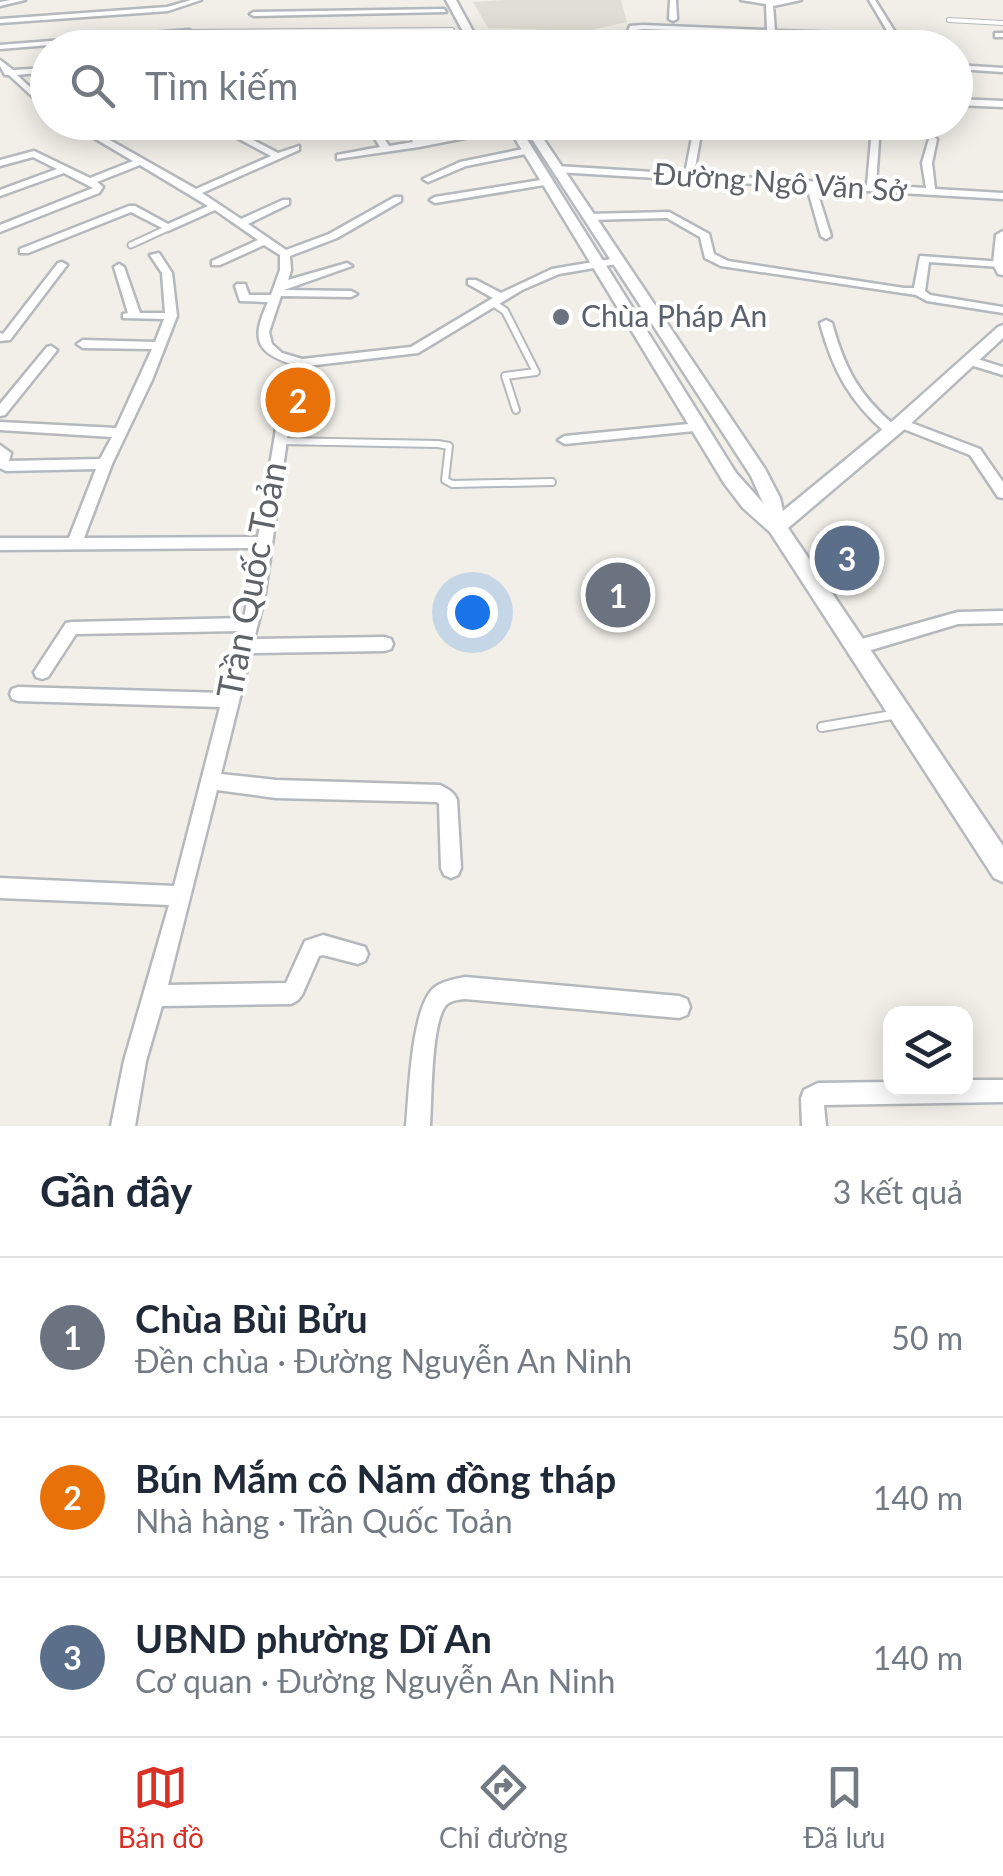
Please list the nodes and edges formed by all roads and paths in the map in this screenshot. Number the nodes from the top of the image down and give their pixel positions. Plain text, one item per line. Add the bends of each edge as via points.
1 (23, 0) edge
2 (154, 0) edge
3 (198, 0) edge
4 (438, 0) edge
5 (450, 0) edge
6 (673, 0) edge
7 (744, 0) edge
8 (798, 0) edge
9 (872, 0) edge
10 (772, 2) edge
11 (0, 4) edge
12 (152, 10) junction
13 (444, 11) junction
14 (254, 14) dead end
15 (673, 19) dead end
16 (949, 20) dead end
17 (0, 21) edge
18 (17, 21) junction
19 (1003, 23) edge
20 (453, 30) edge
21 (467, 30) edge
22 (632, 30) edge
23 (704, 30) edge
24 (771, 30) edge
25 (890, 30) edge
26 (30, 44) edge
27 (0, 46) edge
28 (0, 62) edge
29 (973, 68) edge
30 (1003, 70) edge
31 (30, 71) edge
32 (8, 73) junction
33 (30, 91) edge
34 (973, 103) edge
35 (1003, 104) edge
36 (103, 140) edge
37 (247, 140) edge
38 (380, 140) edge
39 (418, 140) edge
40 (440, 140) edge
41 (524, 140) edge
42 (529, 140) edge
43 (696, 140) edge
44 (875, 140) dead end
45 (934, 140) edge
46 (420, 144) junction
47 (296, 148) dead end
48 (386, 150) junction
49 (528, 151) junction
50 (278, 156) junction
51 (340, 157) dead end
52 (0, 162) edge
53 (140, 162) junction
54 (65, 170) junction
55 (552, 175) junction
56 (689, 177) junction
57 (428, 178) dead end
58 (90, 182) junction
59 (811, 186) junction
60 (871, 189) junction
61 (196, 192) junction
62 (931, 192) junction
63 (0, 193) edge
64 (1003, 196) edge
65 (398, 200) dead end
66 (435, 200) dead end
67 (286, 202) dead end
68 (216, 206) junction
69 (588, 217) junction
70 (241, 223) junction
71 (168, 228) junction
72 (0, 229) edge
73 (1003, 235) edge
74 (826, 236) dead end
75 (266, 240) junction
76 (131, 245) dead end
77 (24, 250) dead end
78 (286, 254) junction
79 (155, 255) dead end
80 (618, 261) junction
81 (216, 263) dead end
82 (598, 264) junction
83 (62, 265) dead end
84 (346, 266) dead end
85 (119, 267) dead end
86 (1002, 268) edge
87 (472, 282) dead end
88 (241, 286) dead end
89 (278, 292) junction
90 (919, 292) junction
91 (351, 294) dead end
92 (497, 301) junction
93 (1003, 310) edge
94 (171, 316) junction
95 (826, 323) dead end
96 (1003, 330) edge
97 (0, 337) edge
98 (83, 344) dead end
99 (160, 346) junction
100 (52, 350) dead end
101 (971, 362) junction
102 (302, 364) junction
103 (1003, 371) edge
104 (516, 410) dead end
105 (0, 412) edge
106 (0, 426) edge
107 (896, 426) junction
108 (699, 427) junction
109 (120, 432) junction
110 (565, 440) dead end
111 (280, 441) junction
112 (0, 450) edge
113 (104, 464) junction
114 (552, 482) dead end
115 (1003, 493) edge
116 (778, 527) junction
117 (264, 542) junction
118 (0, 544) edge
119 (74, 544) junction
120 (1003, 617) edge
121 (249, 624) junction
122 (385, 644) dead end
123 (242, 646) junction
124 (858, 647) junction
125 (42, 672) dead end
126 (18, 694) dead end
127 (229, 700) junction
128 (902, 714) junction
129 (822, 727) dead end
130 (209, 781) junction
131 (451, 868) dead end
132 (1003, 870) edge
133 (0, 888) edge
134 (182, 896) junction
135 (358, 954) dead end
136 (154, 996) junction
137 (679, 1007) dead end
138 (1003, 1091) edge
139 (123, 1126) edge
140 (418, 1126) edge
141 (814, 1126) edge

1 - 11 street
1 - 18 street
2 - 12 street
3 - 12 street
4 - 13 main road
5 - 21 main road
6 - 15 street
7 - 10 street
8 - 10 street
9 - 25 street
10 - 24 street
12 - 18 street
13 - 14 street
13 - 20 main road
16 - 19 lane
17 - 18 street
22 - 23 street
26 - 27 street
28 - 32 street
29 - 30 street
31 - 32 street
32 - 33 street
34 - 35 street
36 - 53 street
37 - 50 street
38 - 48 street
39 - 46 street
40 - 46 street
41 - 49 main road
42 - 55 main road
43 - 56 street
44 - 60 street
45 - 62 street via 927,163
46 - 48 street
47 - 50 street
48 - 51 street
49 - 55 main road
49 - 57 street
50 - 61 street
52 - 54 street via 31,154
53 - 58 street
53 - 61 street
54 - 58 street
54 - 63 street
55 - 56 street, Đường Ngô Văn Sở
55 - 66 street, Đường Ngô Văn Sở
55 - 69 main road
55 - 82 main road
56 - 59 street, Đường Ngô Văn Sở
58 - 72 street via 98,189
59 - 60 street, Đường Ngô Văn Sở
59 - 74 street
60 - 62 street, Đường Ngô Văn Sở
61 - 68 street
62 - 64 street, Đường Ngô Văn Sở
65 - 78 street
67 - 70 street
68 - 70 street
68 - 71 street
69 - 80 main road
69 - 90 street via 669,214 706,236 709,256 724,264
70 - 75 street
71 - 76 lane
71 - 77 street via 132,208
73 - 86 main road
75 - 78 street
75 - 81 street
78 - 89 street
79 - 94 street via 167,272
80 - 82 street
80 - 116 main road via 759,474
82 - 92 street via 556,271
82 - 108 main road
83 - 97 street via 6,338
84 - 89 street
85 - 94 street via 131,316
86 - 90 street via 924,258
87 - 92 street
88 - 89 street via 244,299
89 - 91 street
89 - 102 street via 263,338 284,360
90 - 93 street
92 - 102 street via 414,350
92 - 104 lane via 536,372 505,376
94 - 99 street
95 - 107 street via 838,370 868,412
96 - 101 main road
98 - 99 street
99 - 109 street
100 - 105 street
101 - 103 street
101 - 107 main road
102 - 111 street, Trần Quốc Toản
106 - 109 street
107 - 115 street via 975,452
107 - 116 main road
108 - 110 street
108 - 116 main road via 740,493
109 - 113 street
111 - 114 lane via 438,444 449,446 445,480 452,484
111 - 117 street, Trần Quốc Toản
112 - 113 street via 6,466
113 - 119 street
116 - 124 main road
117 - 119 street
117 - 121 street, Trần Quốc Toản
118 - 119 street
120 - 124 street via 958,618
121 - 123 street, Trần Quốc Toản
121 - 125 street via 72,628
122 - 123 street
123 - 127 street, Trần Quốc Toản
124 - 128 main road
126 - 127 street
127 - 130 street, Trần Quốc Toản
128 - 129 lane
128 - 132 main road
130 - 131 street via 440,794 450,811
130 - 134 street, Trần Quốc Toản
133 - 134 street
134 - 136 street, Trần Quốc Toản
135 - 136 street via 312,948 291,993
136 - 139 street, Trần Quốc Toản
137 - 140 street via 448,990 430,1019
138 - 141 street via 818,1094 812,1098

